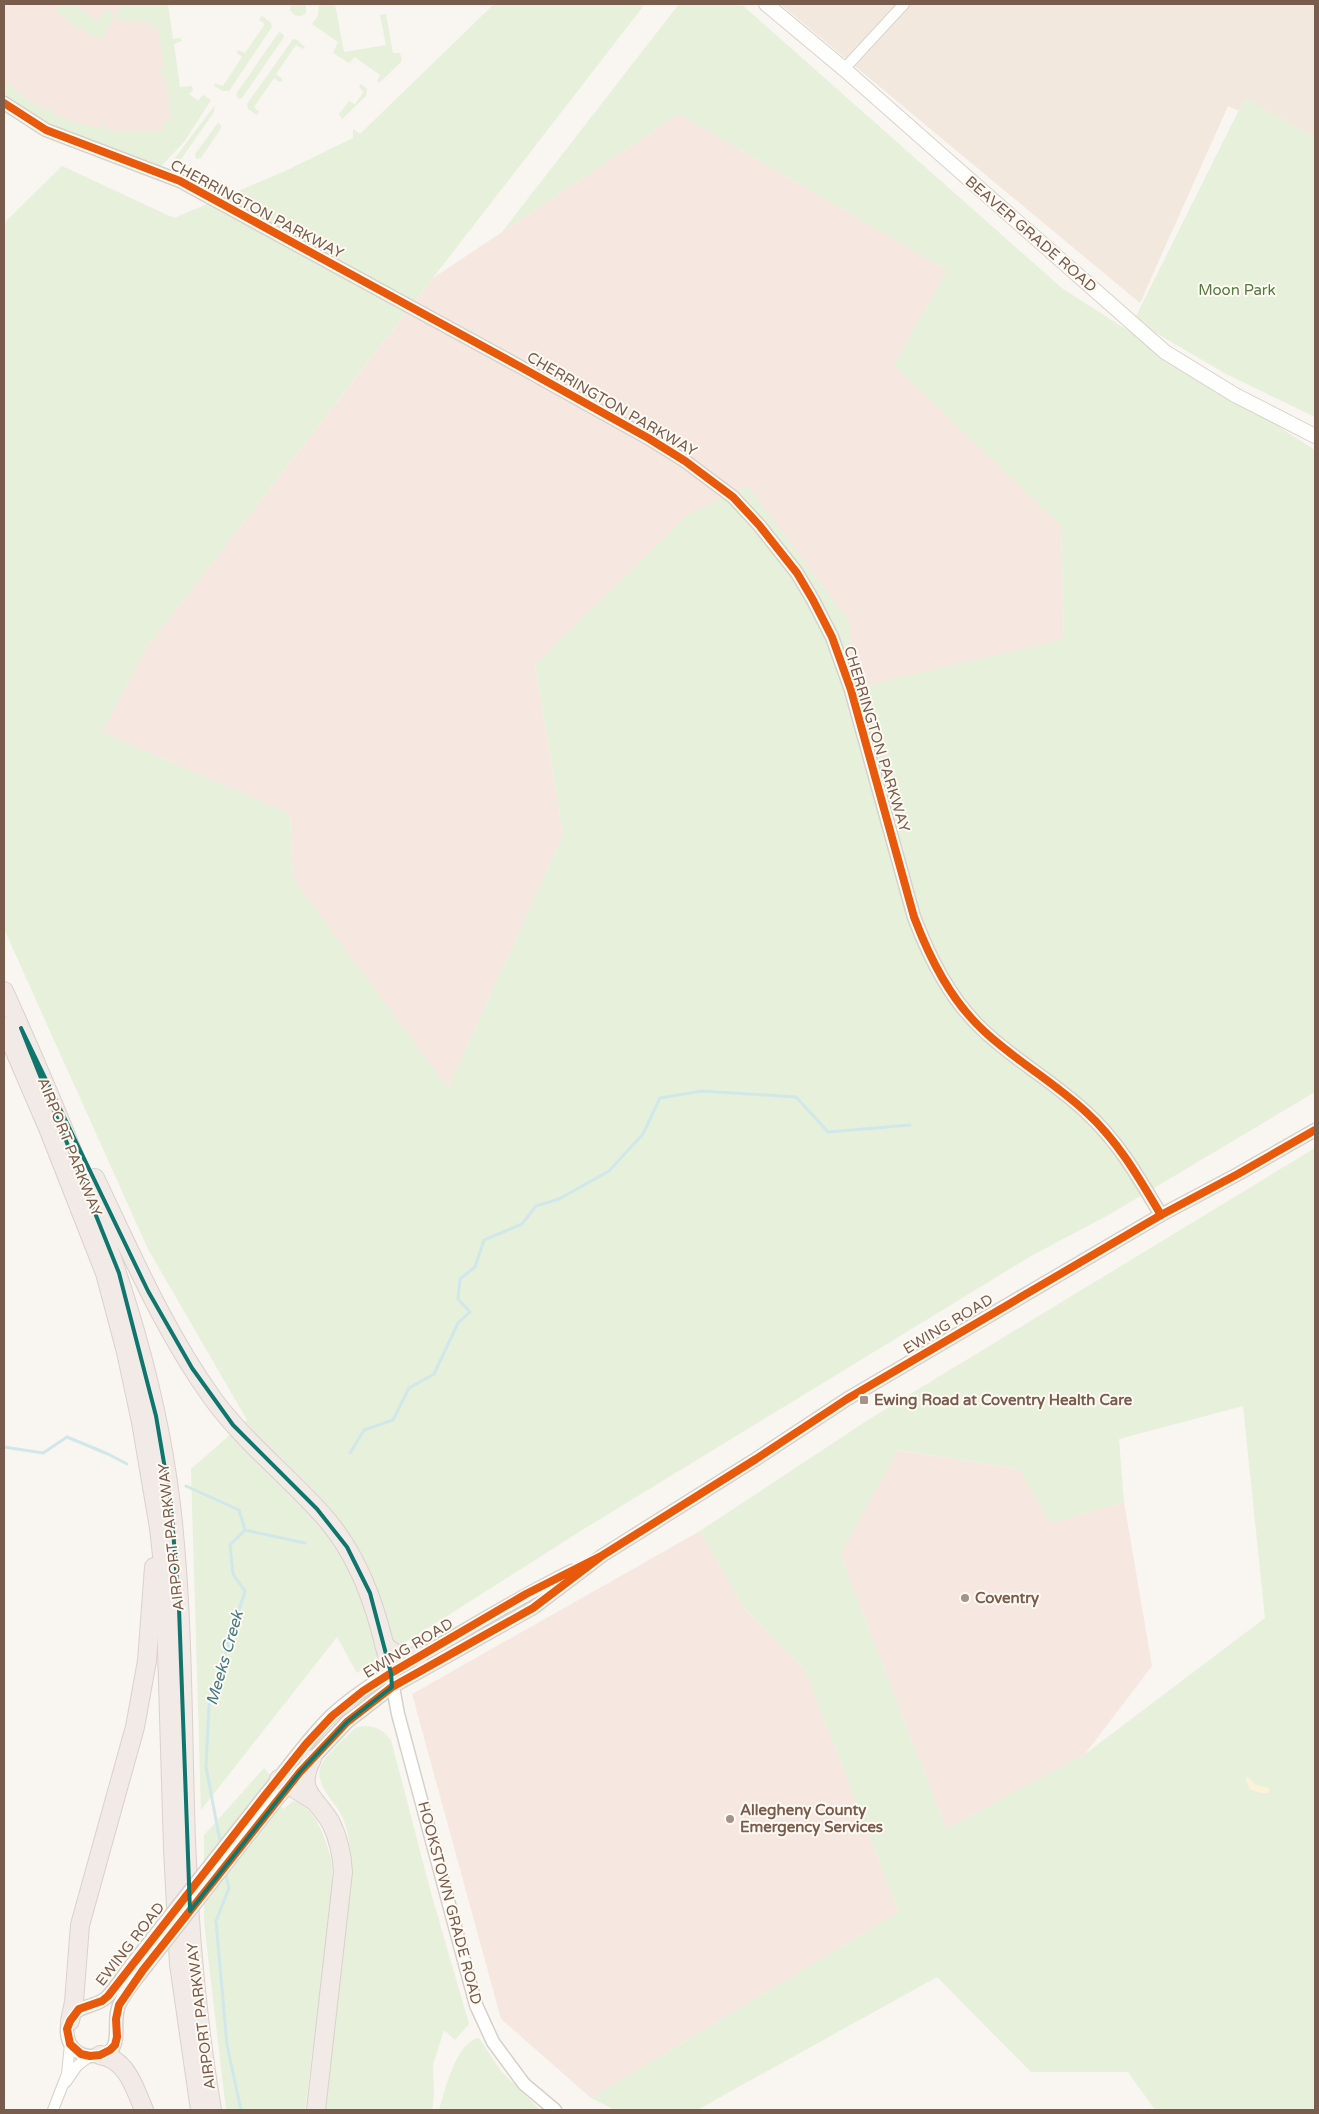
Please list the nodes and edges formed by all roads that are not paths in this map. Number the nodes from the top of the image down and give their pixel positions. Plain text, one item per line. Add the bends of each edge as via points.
1 (766, 4) edge
2 (904, 4) edge
3 (844, 69) junction
4 (4, 103) edge
5 (1315, 436) edge
6 (4, 991) edge
7 (12, 1027) edge
8 (1315, 1130) edge
9 (1161, 1215) junction
10 (148, 1464) junction
11 (603, 1555) junction
12 (384, 1644) junction
13 (420, 1656) junction
14 (391, 1680) junction
15 (312, 1759) junction
16 (283, 1782) junction
17 (313, 1800) junction
18 (138, 1967) junction
19 (70, 2021) junction
20 (70, 2044) junction
21 (95, 2056) junction
22 (63, 2085) junction
23 (53, 2110) edge
24 (144, 2110) edge
25 (200, 2110) edge
26 (212, 2110) edge
27 (316, 2110) edge
28 (555, 2110) edge

1 - 3 main road, BEAVER GRADE ROAD
2 - 3 street
3 - 5 main road, BEAVER GRADE ROAD via 1160,348 1235,395
4 - 9 street, CHERRINGTON PARKWAY via 46,130 180,181 517,364 666,449 744,508 797,573 832,637 851,690 914,917 941,976 983,1031 1065,1094 1102,1128 1123,1153
6 - 7 highway, AIRPORT PARKWAY
7 - 10 highway, AIRPORT PARKWAY via 105,1273 126,1352
7 - 12 highway via 54,1090 162,1318 197,1376 233,1425 317,1508 347,1547 370,1593
7 - 26 highway, AIRPORT PARKWAY via 93,1202 119,1273 140,1346 157,1426 171,1504 180,1608 186,1845 197,2008
8 - 9 street, EWING ROAD
9 - 11 street, EWING ROAD via 847,1399
10 - 19 highway via 154,1574 147,1661 134,1727 80,1925
10 - 25 highway, AIRPORT PARKWAY via 165,1583 179,1964
11 - 13 street, EWING ROAD via 526,1594
11 - 14 street, EWING ROAD via 533,1608
12 - 13 highway via 397,1655
12 - 14 highway
13 - 14 street, EWING ROAD
14 - 15 street, EWING ROAD
14 - 16 street, EWING ROAD via 362,1691 332,1716 306,1744
14 - 28 street, HOOKSTOWN GRADE ROAD via 476,2004 493,2042 524,2084
15 - 16 street, EWING ROAD
15 - 17 highway via 305,1778
16 - 17 highway
16 - 18 street, EWING ROAD, bridge
17 - 27 highway via 326,1815 337,1837 344,1872
18 - 19 street, EWING ROAD via 102,2001 79,2009
18 - 21 street, EWING ROAD via 119,2005 115,2045 106,2053
19 - 20 street via 67,2029
20 - 21 street via 81,2054
20 - 22 street
21 - 22 street via 77,2066
21 - 24 highway via 112,2058 122,2066
22 - 23 street

